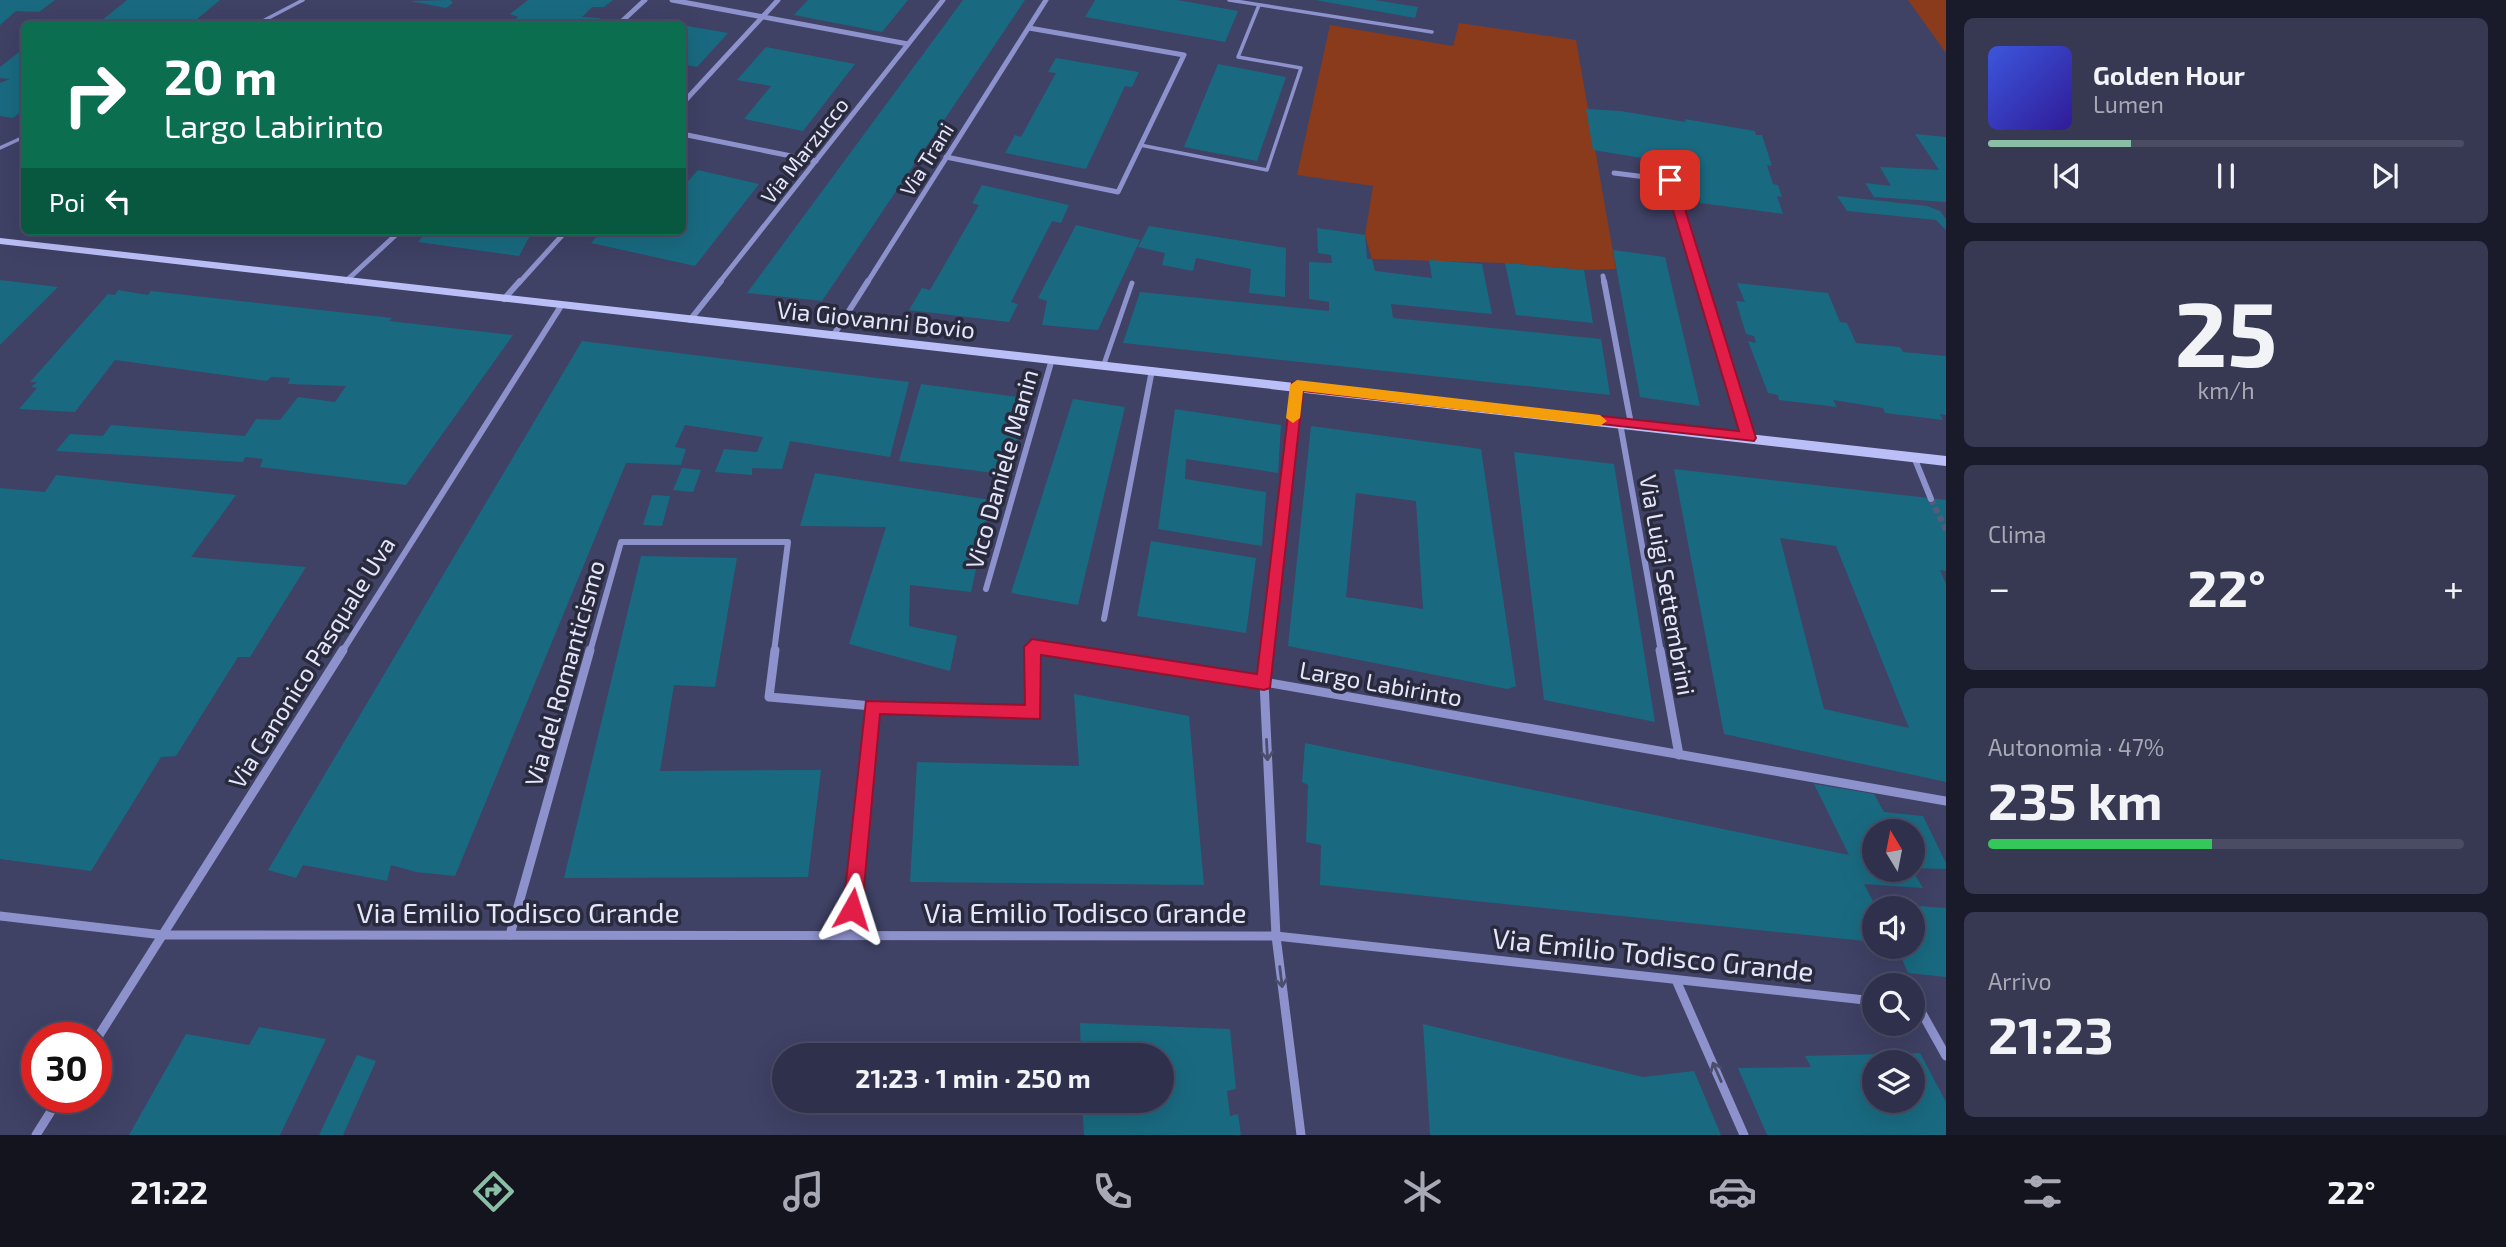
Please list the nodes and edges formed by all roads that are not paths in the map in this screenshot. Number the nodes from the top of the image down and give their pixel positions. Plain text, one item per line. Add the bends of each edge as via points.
1 (303, 0) edge
2 (645, 0) edge
3 (671, 0) edge
4 (778, 0) edge
5 (943, 0) edge
6 (1046, 0) edge
7 (1228, 0) edge
8 (1259, 5) junction
9 (762, 17) junction
10 (263, 21) edge
11 (622, 21) edge
12 (1029, 28) junction
13 (1432, 32) dead end
14 (908, 44) junction
15 (686, 100) edge
16 (686, 135) edge
17 (21, 138) edge
18 (1140, 145) junction
19 (0, 148) edge
20 (946, 157) junction
21 (816, 161) junction
22 (1614, 173) dead end
23 (396, 235) edge
24 (562, 235) edge
25 (0, 241) edge
26 (1603, 276) dead end
27 (346, 281) junction
28 (1132, 283) dead end
29 (503, 299) junction
30 (561, 306) junction
31 (690, 320) junction
32 (833, 336) junction
33 (1052, 359) junction
34 (1104, 364) junction
35 (1152, 369) junction
36 (1297, 385) junction
37 (1625, 424) junction
38 (1748, 438) junction
39 (1914, 457) junction
40 (1946, 461) edge
41 (1931, 499) tunnel mouth
42 (788, 542) joint
43 (986, 589) dead end
44 (1104, 619) dead end
45 (1264, 682) junction
46 (872, 706) junction
47 (1679, 755) junction
48 (1946, 801) edge
49 (0, 916) edge
50 (850, 934) junction
51 (163, 935) junction
52 (510, 935) junction
53 (1276, 936) junction
54 (1676, 980) junction
55 (1862, 1000) edge
56 (107, 1022) edge
57 (1925, 1022) edge
58 (1946, 1055) edge
59 (50, 1113) edge
60 (36, 1135) edge
61 (1301, 1135) edge
62 (1744, 1135) edge

1 - 10 lane
2 - 11 street
3 - 9 street
4 - 9 street
5 - 14 street, Via Marzucco
6 - 12 street, Via Trani
7 - 8 lane
8 - 13 lane
8 - 18 lane via 1238,57 1301,68 1267,170
9 - 14 street
9 - 15 street
12 - 18 street via 1184,55
12 - 20 street, Via Trani
14 - 21 street, Via Marzucco
16 - 21 street
17 - 19 lane
18 - 20 street via 1118,192
20 - 32 street, Via Trani
21 - 31 street, Via Marzucco
22 - 38 street via 1670,180
23 - 27 street
24 - 29 street
25 - 27 street, Via Giovanni Bovio
26 - 37 street, Via Luigi Settembrini
27 - 29 street, Via Giovanni Bovio
28 - 34 lane
29 - 30 street, Via Giovanni Bovio
30 - 31 street, Via Giovanni Bovio
30 - 51 street, Via Canonico Pasquale Uva
31 - 32 street, Via Giovanni Bovio
32 - 33 street, Via Giovanni Bovio
33 - 34 street, Via Giovanni Bovio
33 - 43 street, Vico Daniele Manin
34 - 35 street, Via Giovanni Bovio
35 - 36 street, Via Giovanni Bovio
35 - 44 street
36 - 37 street, Via Giovanni Bovio
36 - 45 street
37 - 38 street, Via Giovanni Bovio
37 - 47 street, Via Luigi Settembrini
38 - 39 street, Via Giovanni Bovio
39 - 40 street, Via Giovanni Bovio
39 - 41 street
42 - 46 street, Largo Labirinto via 769,697
42 - 52 street, Via del Romanticismo via 621,541
45 - 46 street, Largo Labirinto via 1032,647 1033,713
45 - 47 street, Largo Labirinto
45 -> 53 street
46 - 50 street
47 - 48 street, Largo Labirinto
49 - 51 street, Via Emilio Todisco Grande
50 - 52 street, Via Emilio Todisco Grande
50 - 53 street, Via Emilio Todisco Grande
51 - 52 street, Via Emilio Todisco Grande
51 - 56 street, Via Canonico Pasquale Uva
53 - 54 street, Via Emilio Todisco Grande
53 -> 61 street
54 - 55 street, Via Emilio Todisco Grande
62 -> 54 street
57 - 58 street
59 - 60 street

